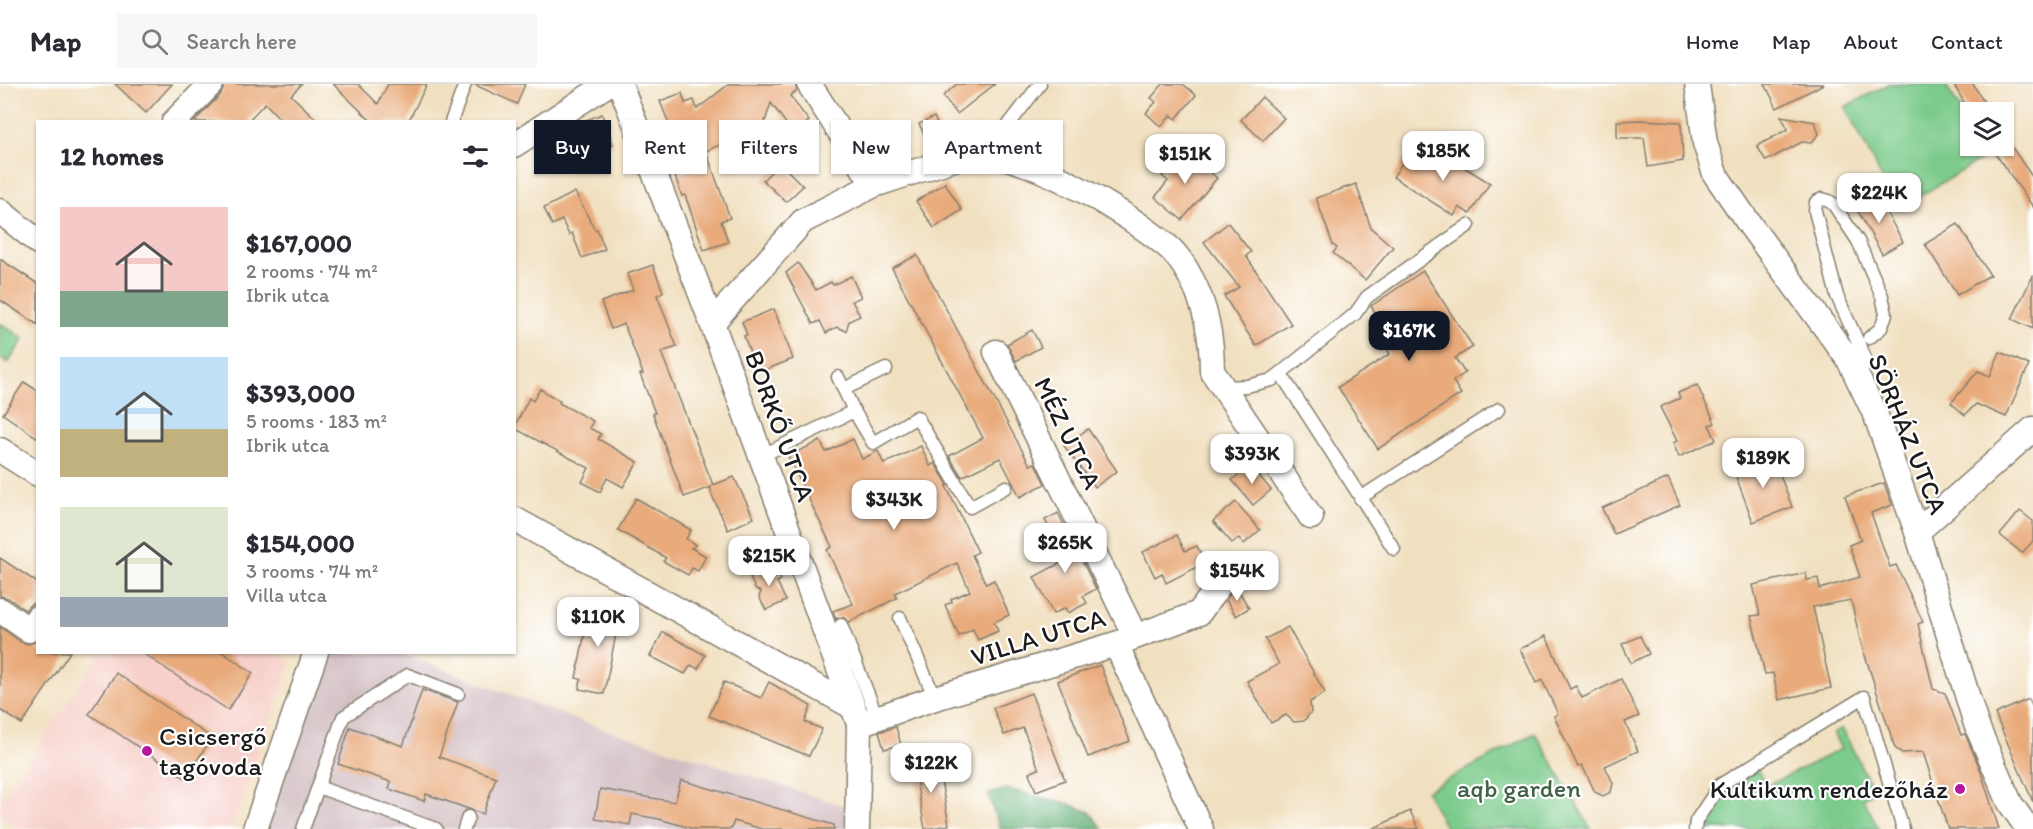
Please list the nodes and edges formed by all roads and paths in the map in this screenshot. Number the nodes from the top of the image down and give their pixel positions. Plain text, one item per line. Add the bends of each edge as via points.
1 (211, 84) edge
2 (465, 84) edge
3 (608, 84) edge
4 (620, 84) edge
5 (809, 84) edge
6 (1040, 84) edge
7 (1697, 84) edge
8 (176, 120) edge
9 (452, 120) edge
10 (1012, 120) edge
11 (516, 144) edge
12 (923, 169) edge
13 (1045, 174) edge
14 (873, 185) junction
15 (0, 211) edge
16 (1469, 225) dead end
17 (36, 240) edge
18 (712, 323) junction
19 (1869, 338) dead end
20 (996, 352) dead end
21 (886, 369) dead end
22 (1281, 374) junction
23 (838, 377) dead end
24 (1860, 382) junction
25 (1223, 387) junction
26 (844, 389) junction
27 (1498, 409) dead end
28 (855, 411) junction
29 (2033, 429) edge
30 (0, 450) edge
31 (761, 456) junction
32 (36, 473) edge
33 (1006, 487) dead end
34 (1360, 498) junction
35 (1311, 517) dead end
36 (516, 520) edge
37 (1917, 532) junction
38 (1394, 549) dead end
39 (1220, 584) dead end
40 (0, 610) edge
41 (900, 618) dead end
42 (36, 620) edge
43 (841, 625) dead end
44 (1125, 640) junction
45 (315, 654) edge
46 (458, 694) dead end
47 (935, 698) junction
48 (863, 716) junction
49 (318, 787) junction
50 (255, 829) edge
51 (303, 829) edge
52 (436, 829) edge
53 (857, 829) edge
54 (1201, 829) edge
55 (1695, 829) edge
56 (1903, 829) edge
57 (2028, 829) edge

1 - 8 street
2 - 9 lane
3 - 11 street
4 - 18 street, BORKŐ UTCA
5 - 14 street
6 - 10 lane
7 - 24 street, SÖRHÁZ UTCA via 1705,143 1715,174 1849,360
12 - 14 street
13 - 25 street via 1131,220 1169,247 1191,278 1206,314 1212,342 1212,371
14 - 18 street via 803,221
15 - 17 street
16 - 22 lane via 1367,297 1355,314
18 - 31 street, BORKŐ UTCA
19 - 24 lane via 1881,328 1886,314 1882,296 1858,241 1834,206 1822,199 1816,202 1815,211 1835,285 1865,357
20 - 44 street, MÉZ UTCA
21 - 26 lane
22 - 25 lane via 1247,386
22 - 34 lane
23 - 26 lane
24 - 37 street, SÖRHÁZ UTCA
25 - 35 street
26 - 28 lane
27 - 34 lane
28 - 31 lane
28 - 33 lane via 873,443 917,417 970,507
29 - 37 street
30 - 32 street
31 - 48 street, BORKŐ UTCA
34 - 38 lane
36 - 48 street
37 - 57 street, SÖRHÁZ UTCA via 1976,724 2010,803
39 - 44 street, VILLA UTCA via 1198,613
40 - 42 street via 29,630
41 - 47 lane
43 - 48 lane
44 - 47 street, VILLA UTCA
44 - 54 street, MÉZ UTCA
45 - 50 street
46 - 49 lane via 408,675 343,717
47 - 48 street, VILLA UTCA
48 - 53 street, BORKŐ UTCA
49 - 51 lane
49 - 52 lane
55 - 56 lane via 1696,820 1720,785 1864,697

